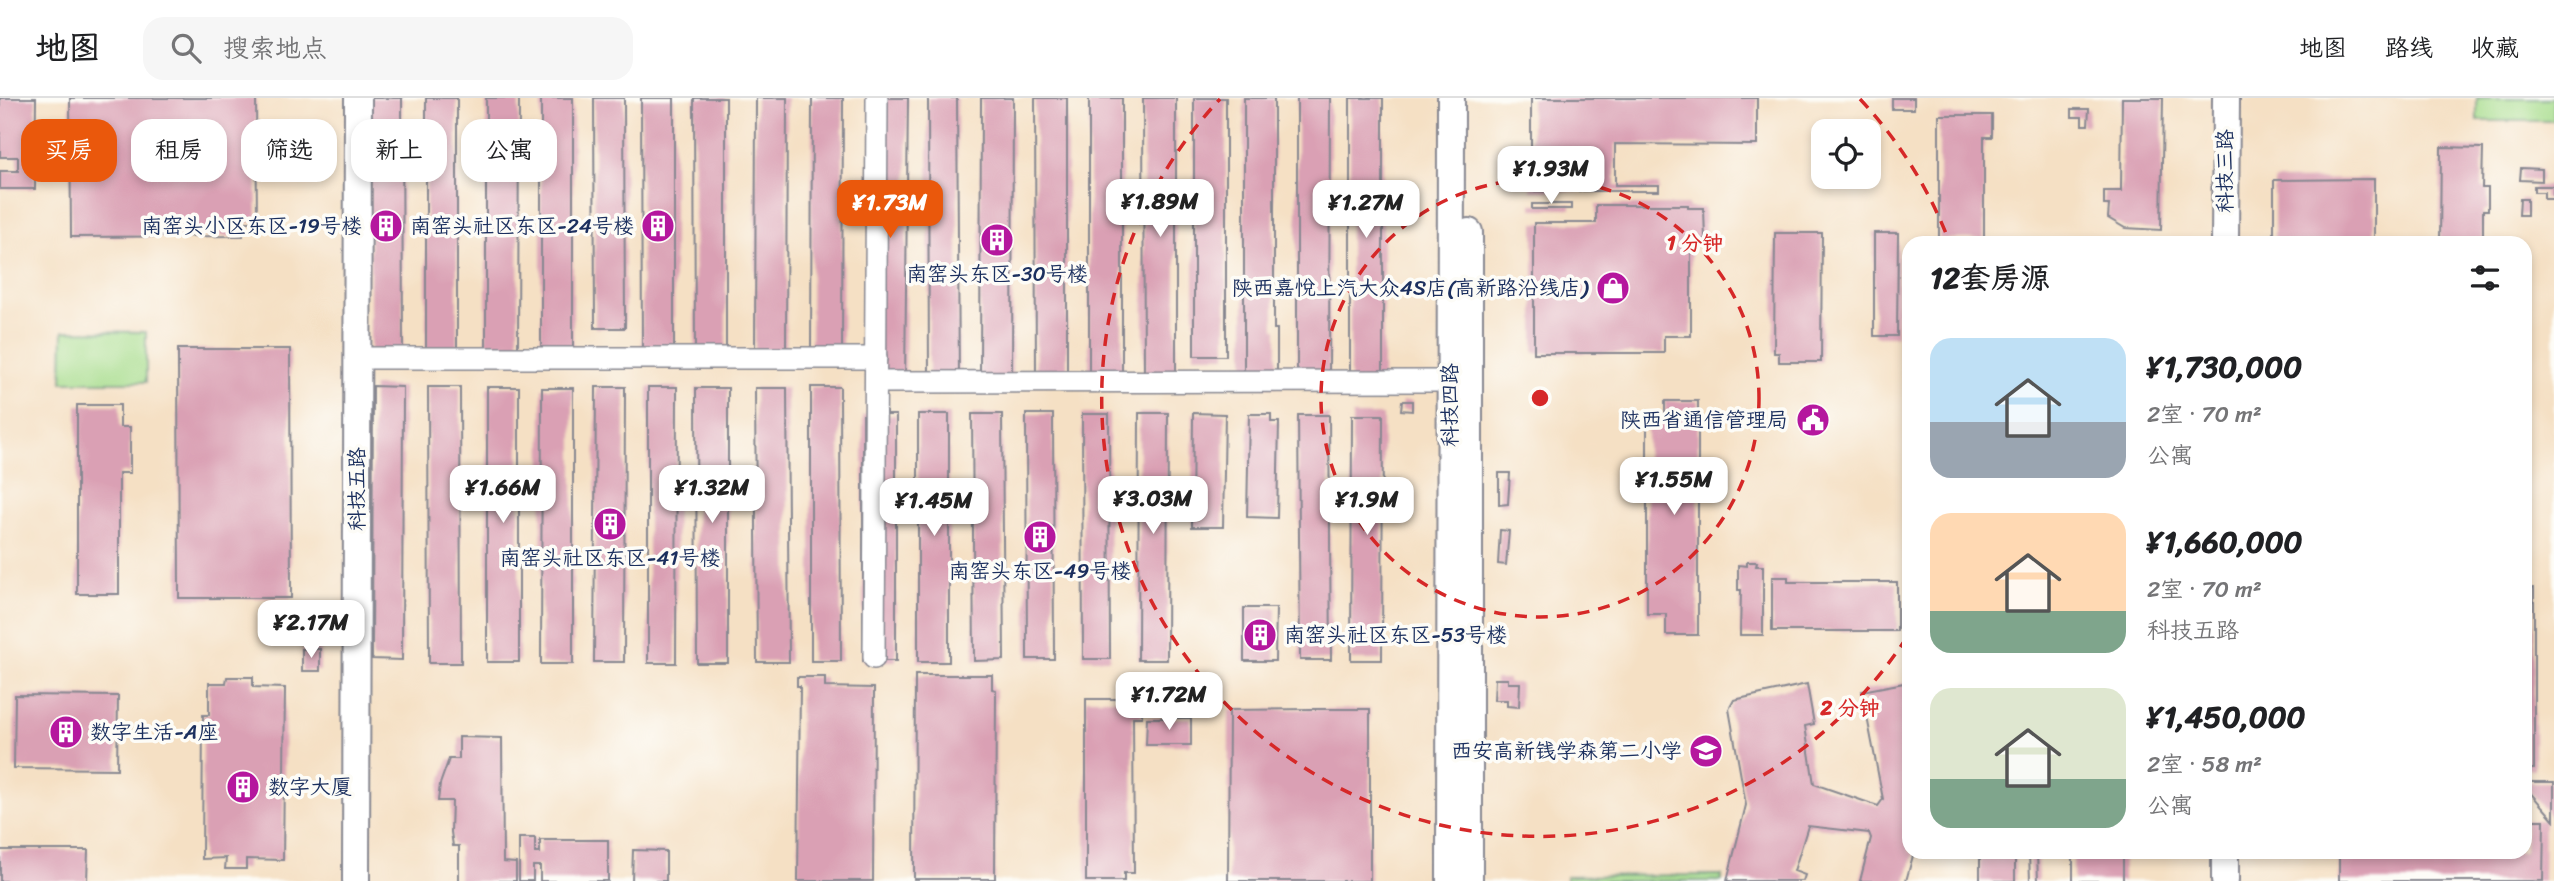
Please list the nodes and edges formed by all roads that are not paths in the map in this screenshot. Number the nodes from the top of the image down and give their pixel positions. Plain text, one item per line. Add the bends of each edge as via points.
1 (358, 98) edge
2 (877, 98) edge
3 (1451, 98) edge
4 (1469, 98) edge
5 (2226, 98) edge
6 (2225, 236) edge
7 (357, 358) junction
8 (876, 358) junction
9 (1450, 381) junction
10 (876, 382) junction
11 (874, 658) dead end
12 (2225, 859) edge
13 (356, 881) edge
14 (1450, 881) edge
15 (1469, 881) edge
16 (2225, 881) edge

1 - 7 street, 科技五路
2 - 8 street
3 - 9 street, 科技四路
4 - 15 street, 科技四路
5 - 6 street, 科技三路
7 - 8 street
7 - 13 street, 科技五路
8 - 10 street
9 - 10 street
9 - 14 street, 科技四路
10 - 11 street
12 - 16 street

